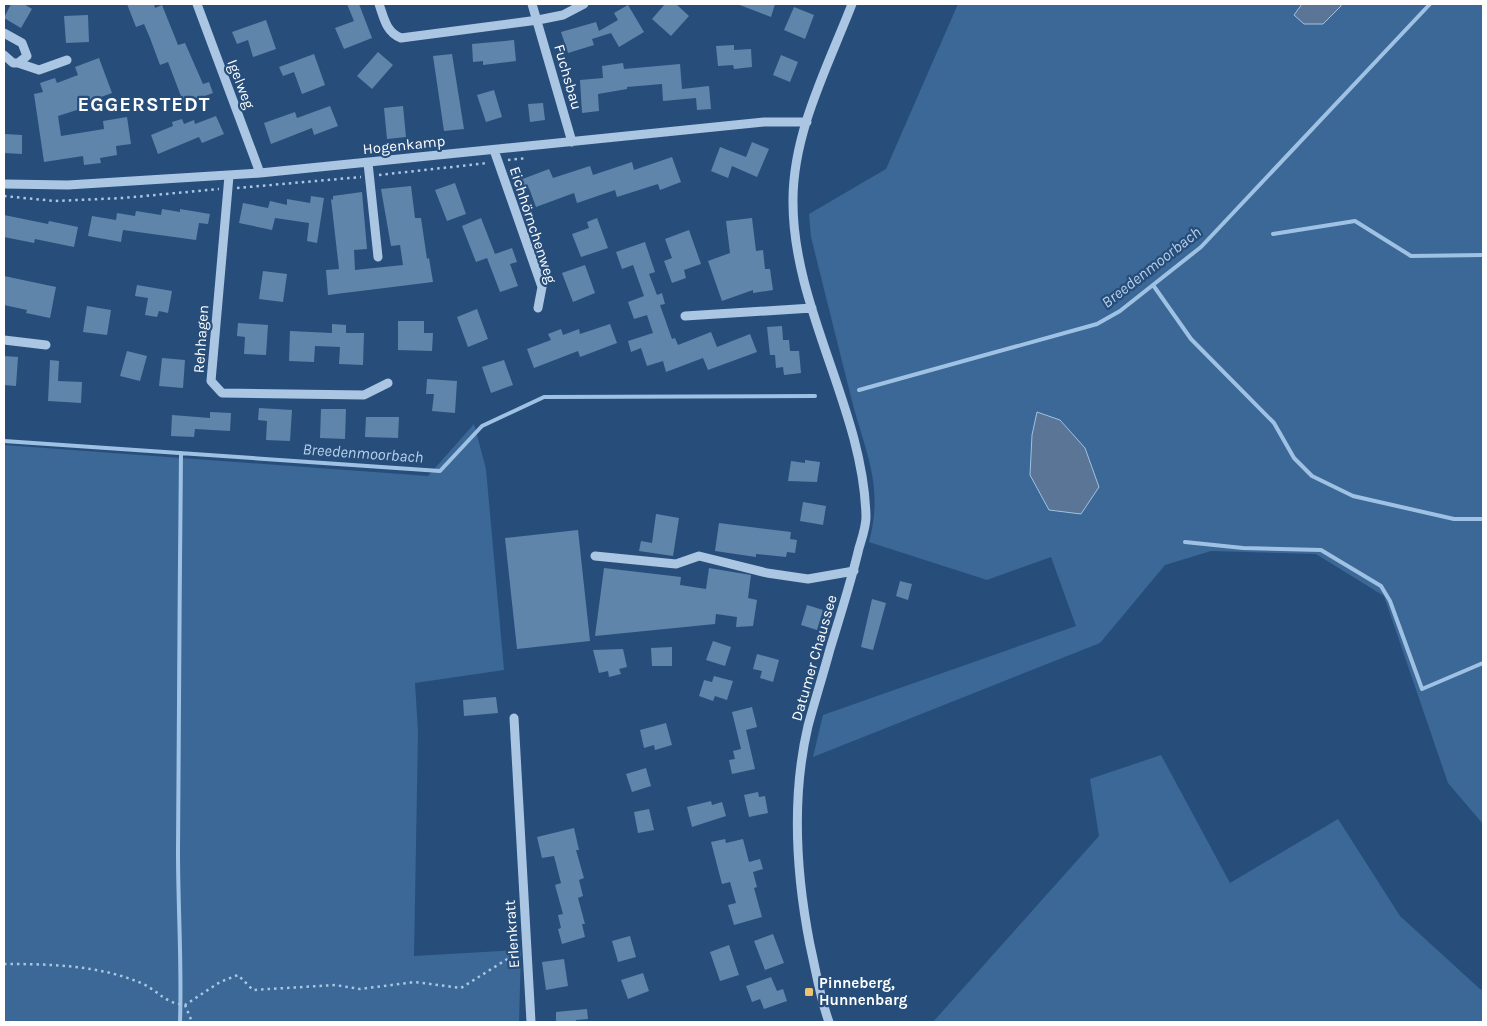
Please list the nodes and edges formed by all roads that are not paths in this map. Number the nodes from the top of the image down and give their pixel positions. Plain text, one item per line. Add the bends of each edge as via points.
1 (197, 4) edge
2 (379, 4) edge
3 (532, 4) edge
4 (584, 4) edge
5 (852, 4) edge
6 (538, 20) junction
7 (4, 34) edge
8 (4, 54) edge
9 (67, 60) dead end
10 (18, 63) junction
11 (807, 122) junction
12 (572, 142) junction
13 (494, 150) junction
14 (368, 162) junction
15 (260, 173) junction
16 (229, 176) junction
17 (4, 184) edge
18 (378, 257) dead end
19 (538, 308) dead end
20 (812, 308) junction
21 (685, 316) dead end
22 (4, 340) edge
23 (46, 345) dead end
24 (388, 383) dead end
25 (595, 556) dead end
26 (854, 571) junction
27 (514, 718) dead end
28 (531, 1022) edge
29 (829, 1022) edge

1 - 15 street, Igelweg
2 - 6 street via 392,34 401,38
3 - 6 street, Fuchsbau
4 - 6 street via 563,15
5 - 11 street, Datumer Chaussee
6 - 12 street, Fuchsbau
7 - 10 street via 24,46 26,56
8 - 10 street via 13,63
9 - 10 street via 39,70
11 - 12 street, Hogenkamp via 764,122
11 - 20 street, Datumer Chaussee via 797,160 793,216
12 - 13 street, Hogenkamp
13 - 14 street, Hogenkamp
13 - 19 street, Eichhörnchenweg via 542,287
14 - 15 street, Hogenkamp
14 - 18 street
15 - 16 street, Hogenkamp
16 - 17 street, Hogenkamp via 68,186
16 - 24 street, Rehhagen via 211,381 222,392 250,393 364,394
20 - 21 street
20 - 26 street, Datumer Chaussee via 862,466 866,520
22 - 23 street
25 - 26 street via 676,564 700,556 767,573 808,579
26 - 29 street, Datumer Chaussee via 808,726 797,806 804,916
27 - 28 street, Erlenkratt

